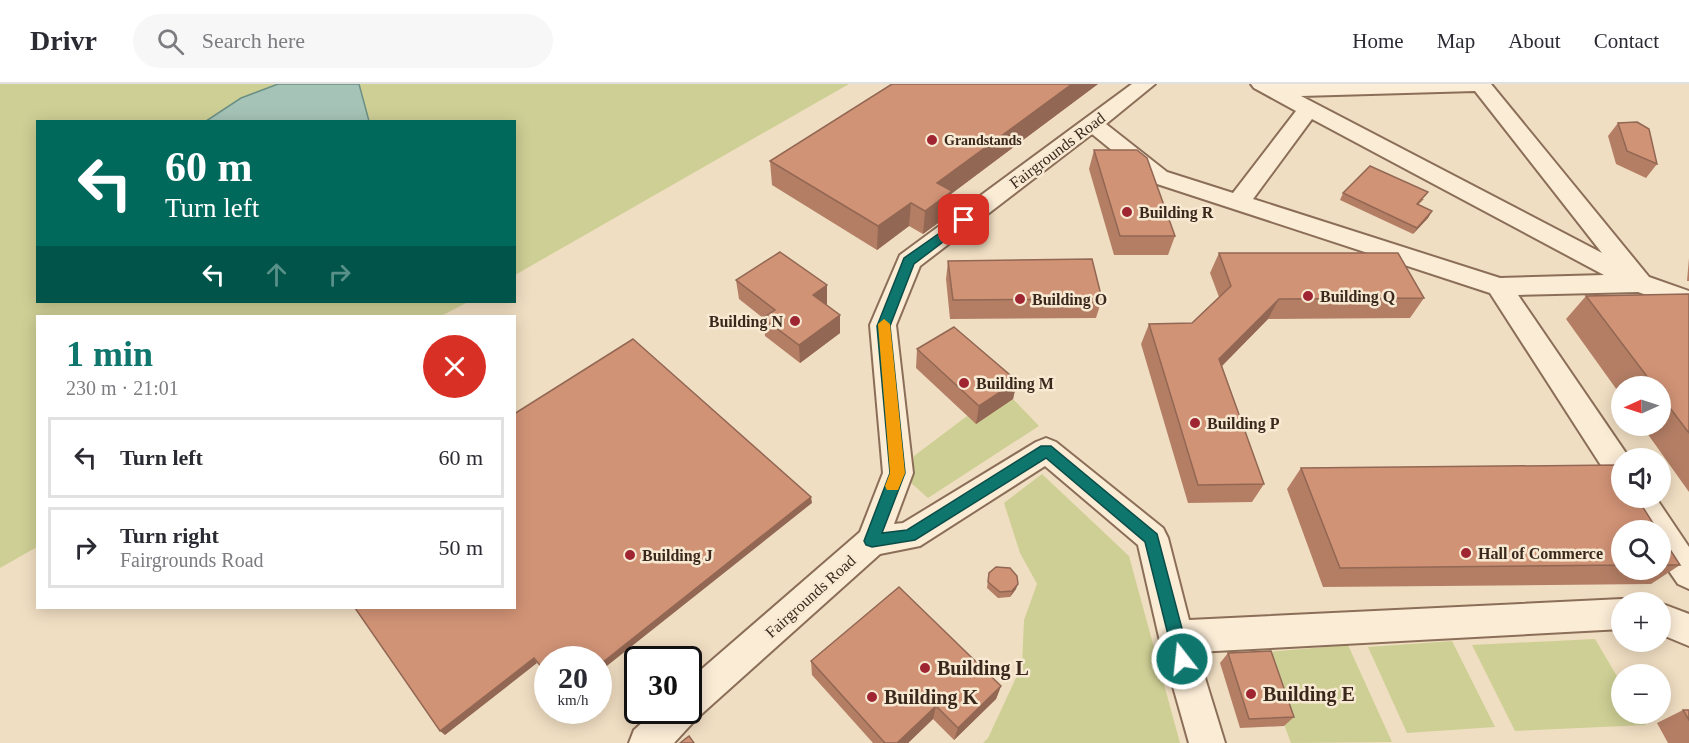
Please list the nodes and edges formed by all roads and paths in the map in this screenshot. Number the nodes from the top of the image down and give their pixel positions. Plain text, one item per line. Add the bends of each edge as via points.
1 (1144, 84) edge
2 (1480, 84) edge
3 (1268, 88) edge
4 (1309, 109) junction
5 (1092, 123) junction
6 (1237, 204) junction
7 (1640, 283) junction
8 (1499, 287) junction
9 (1689, 301) edge
10 (1611, 455) edge
11 (1646, 508) edge
12 (872, 541) junction
13 (1689, 574) edge
14 (1611, 615) edge
15 (1671, 623) edge
16 (1689, 630) edge
17 (1176, 638) junction
18 (702, 693) edge
19 (668, 724) edge
20 (647, 743) edge
21 (1207, 743) edge

1 - 5 street, Fairgrounds Road
2 - 3 street
2 - 7 street
3 - 4 street
4 - 6 street
4 - 7 street
5 - 6 street via 1159,177
5 - 12 street, Fairgrounds Road via 909,261 883,326 898,473
6 - 8 street
7 - 8 street
7 - 9 street
8 - 10 street
11 - 13 street
12 - 17 street via 909,536 1046,450 1152,538
12 - 18 street, Fairgrounds Road
14 - 17 street
15 - 16 street
17 - 21 street
19 - 20 street

